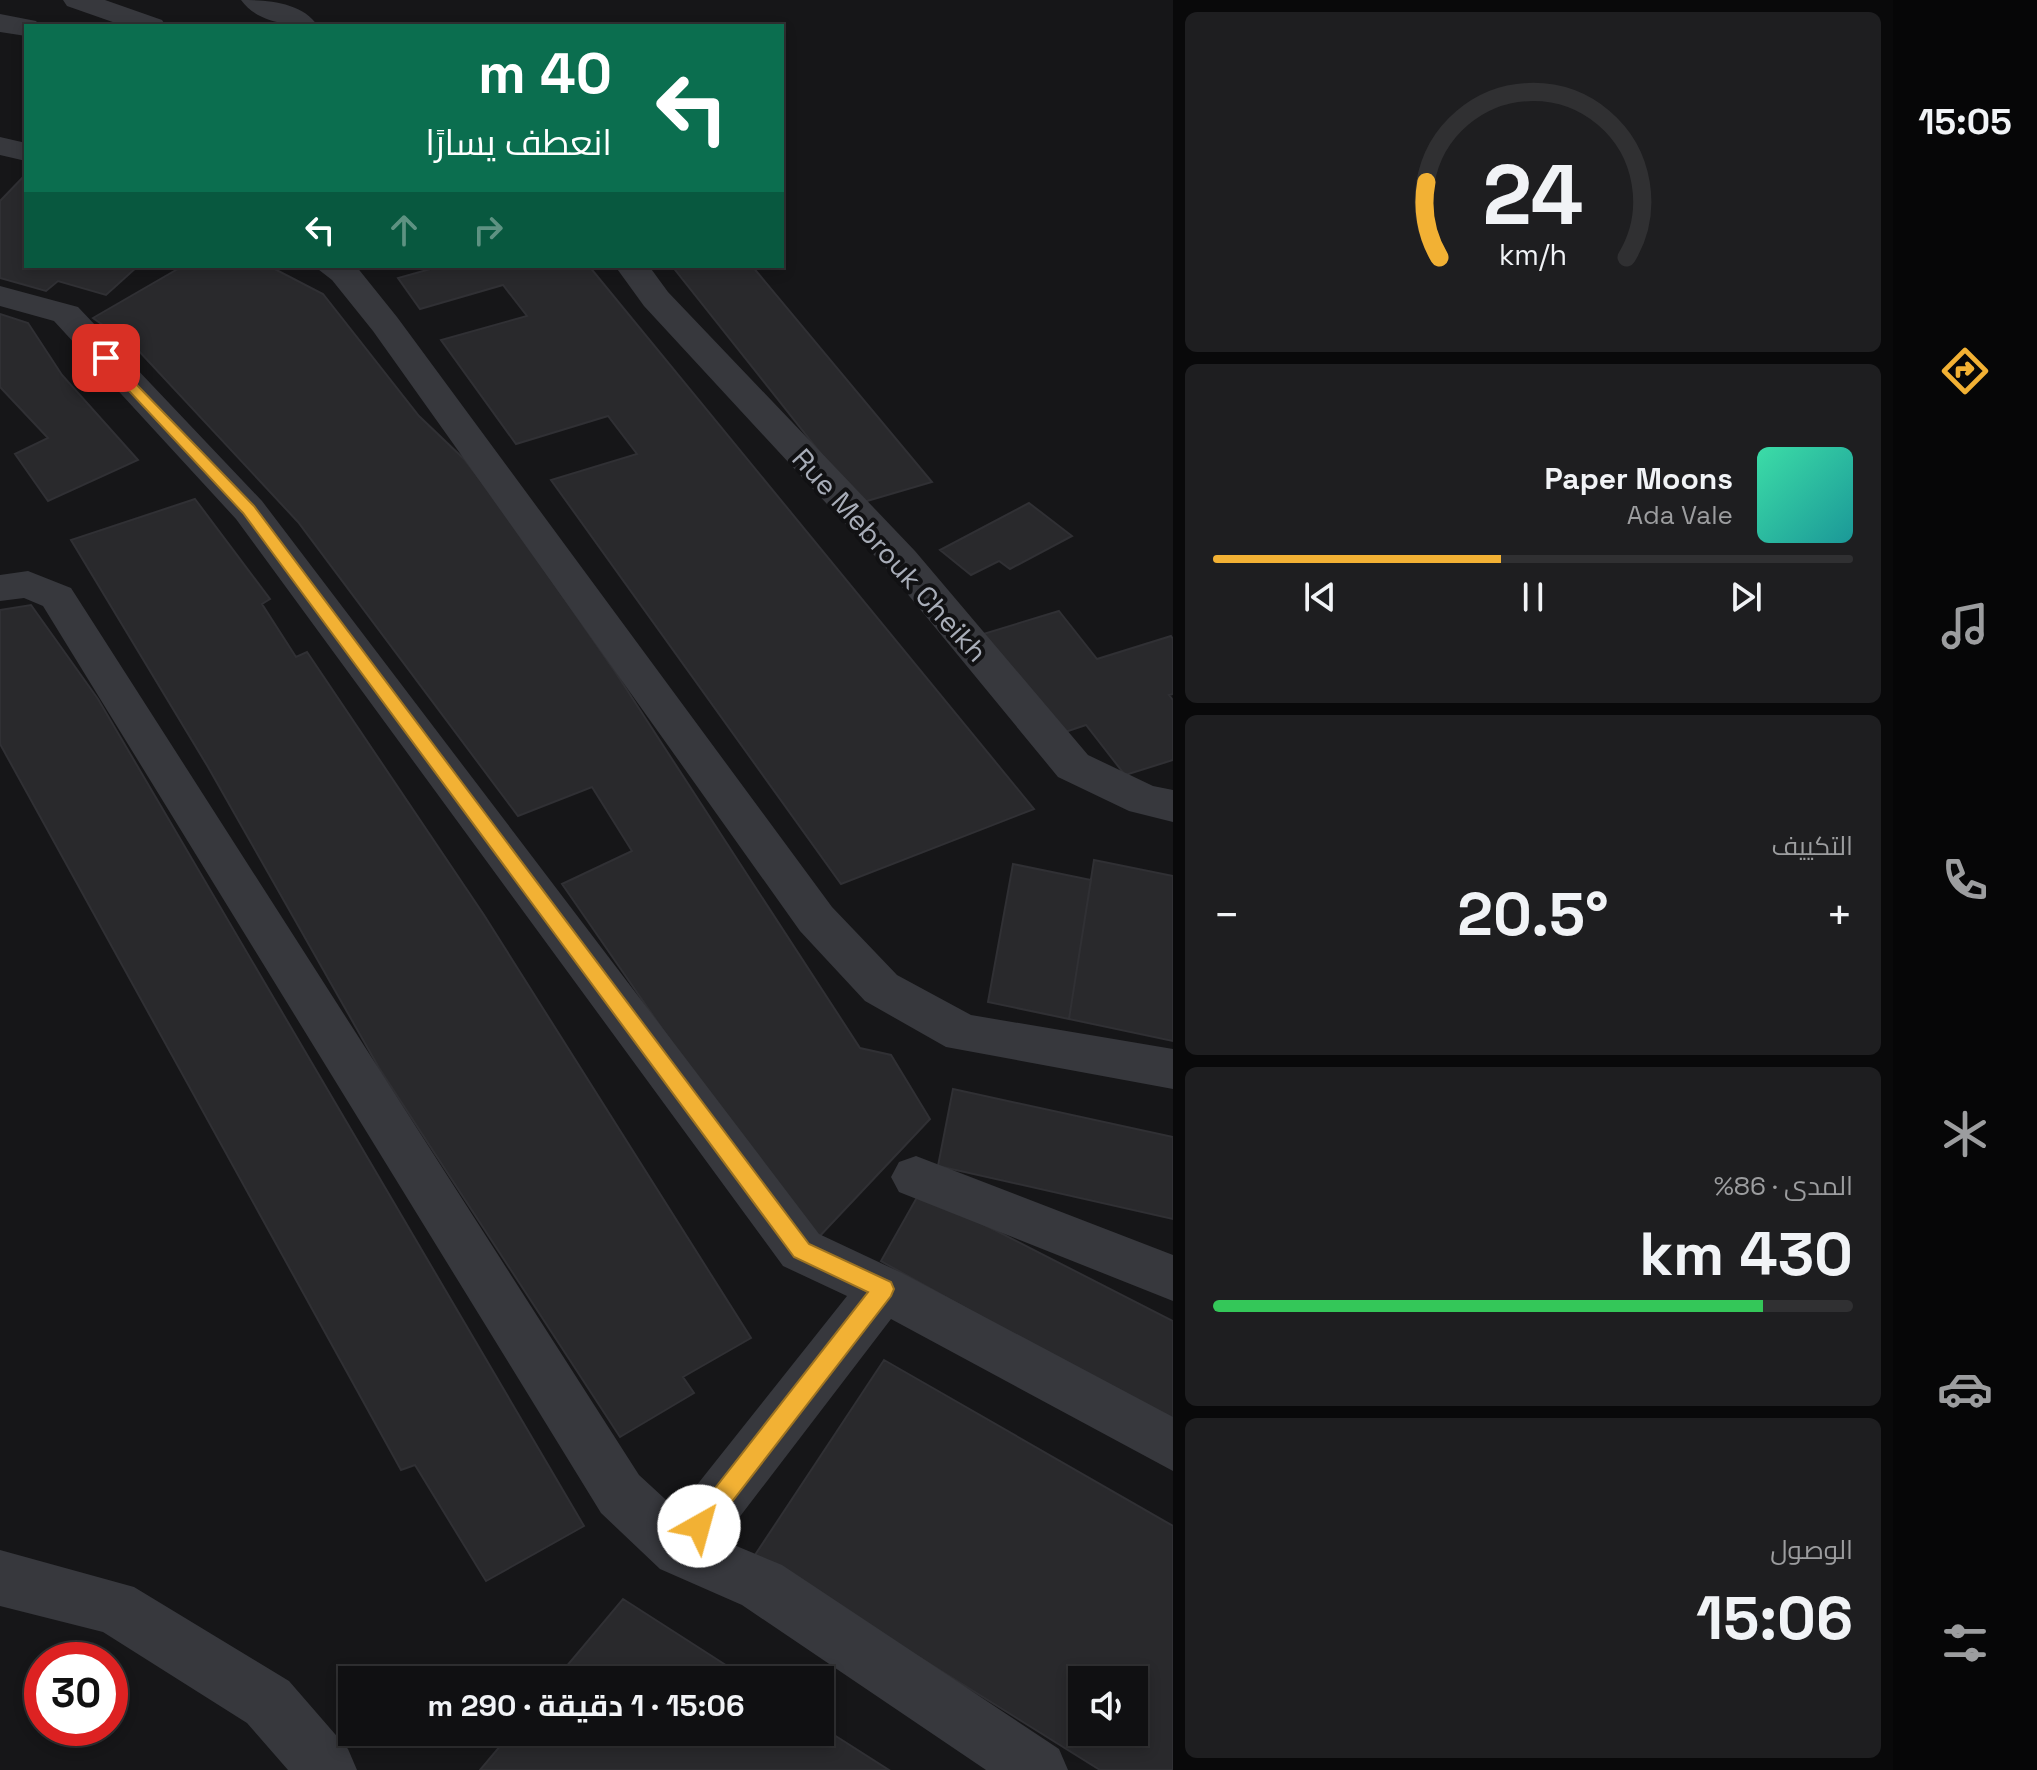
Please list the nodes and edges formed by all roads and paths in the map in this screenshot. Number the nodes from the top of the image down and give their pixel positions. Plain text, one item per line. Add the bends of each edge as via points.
1 (77, 0) edge
2 (255, 0) edge
3 (0, 23) edge
4 (146, 24) edge
5 (300, 24) edge
6 (24, 27) edge
7 (0, 146) edge
8 (24, 152) edge
9 (335, 268) edge
10 (633, 268) edge
11 (0, 296) edge
12 (0, 588) edge
13 (1173, 806) edge
14 (1173, 1069) edge
15 (916, 1177) dead end
16 (1173, 1278) edge
17 (884, 1289) junction
18 (1173, 1445) edge
19 (680, 1550) junction
20 (0, 1578) edge
21 (327, 1770) edge
22 (1038, 1770) edge

1 - 4 street
2 - 5 street
3 - 6 street
7 - 8 street
9 - 14 street via 385,324 816,919 881,988 962,1033
10 - 13 street, Rue Mebrouk Cheikh via 656,299 901,560 1073,766 1144,800
11 - 17 street via 66,314 249,510 801,1250
12 - 19 street via 28,584 57,597 620,1494
15 - 16 street
17 - 18 street
17 - 19 street
19 - 22 street via 762,1585
20 - 21 street via 114,1607 268,1702

